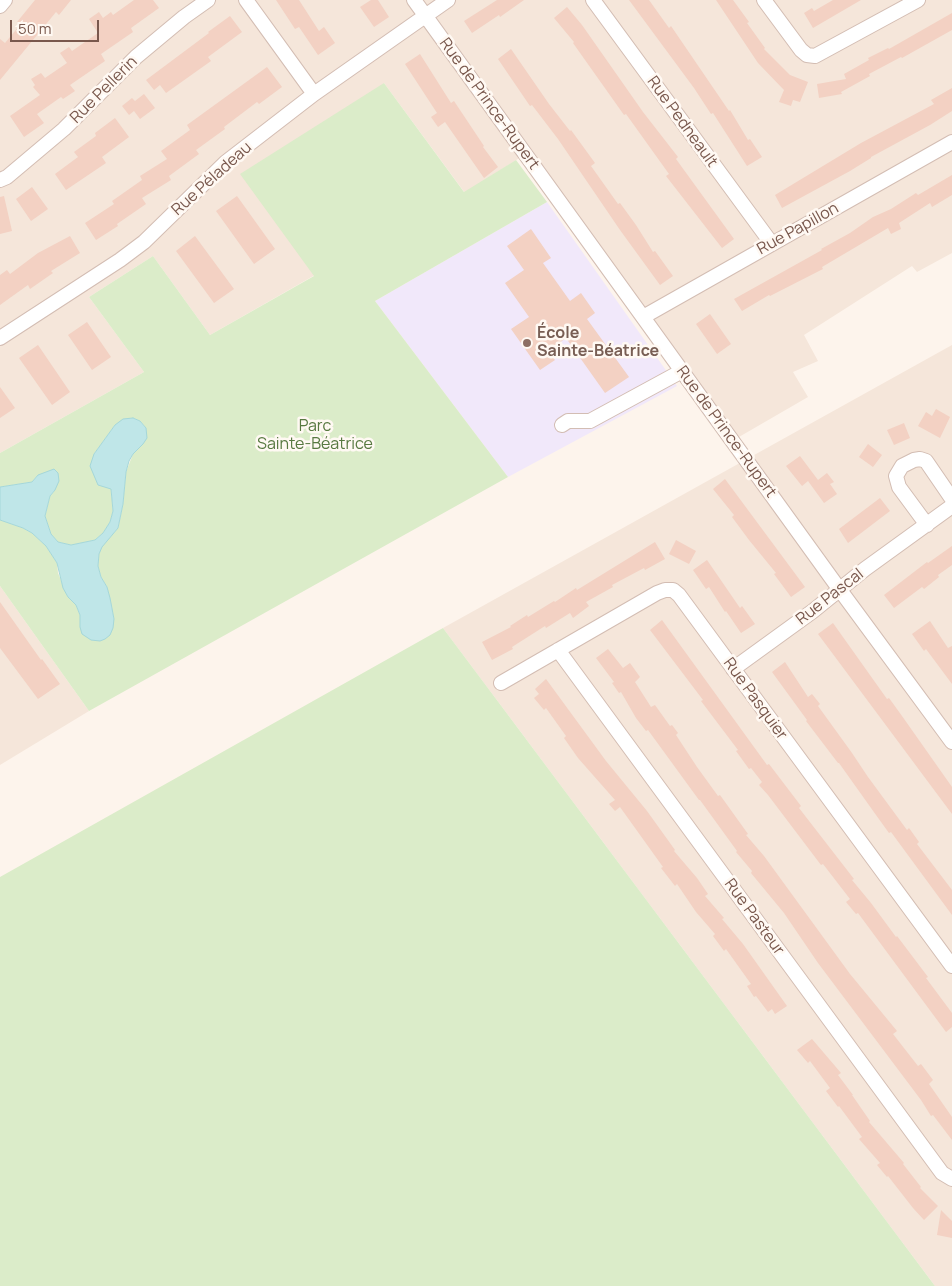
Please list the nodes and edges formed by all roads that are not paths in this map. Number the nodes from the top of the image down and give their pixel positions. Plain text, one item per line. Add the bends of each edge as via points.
1 (5, 0) edge
2 (208, 0) edge
3 (246, 0) edge
4 (414, 0) edge
5 (448, 0) edge
6 (593, 0) edge
7 (764, 0) edge
8 (918, 0) edge
9 (0, 6) edge
10 (426, 16) junction
11 (314, 94) junction
12 (952, 142) edge
13 (0, 180) edge
14 (772, 244) junction
15 (643, 317) junction
16 (0, 338) edge
17 (682, 371) junction
18 (562, 425) dead end
19 (952, 499) edge
20 (952, 506) edge
21 (927, 525) junction
22 (840, 590) junction
23 (558, 650) junction
24 (733, 669) junction
25 (501, 683) dead end
26 (952, 742) edge
27 (952, 966) edge
28 (952, 1180) edge

1 - 9 street
2 - 13 street, Rue Pellerin via 136,57 64,129
3 - 11 street
4 - 10 street, Rue de Prince-Rupert
5 - 10 street, Rue Péladeau
6 - 14 street, Rue Pedneault
7 - 8 street via 801,50 815,56
10 - 11 street, Rue Péladeau
10 - 15 street, Rue de Prince-Rupert
11 - 16 street, Rue Péladeau via 226,162 148,238 120,260
12 - 14 street, Rue Papillon
14 - 15 street, Rue Papillon
15 - 17 street, Rue de Prince-Rupert
17 - 18 street via 590,420 568,421
17 - 22 street, Rue de Prince-Rupert
19 - 21 street via 926,461 914,460 902,466 896,476 899,487
20 - 21 street, Rue Pascal
21 - 22 street, Rue Pascal
22 - 24 street, Rue Pascal
22 - 26 street, Rue de Prince-Rupert
23 - 24 street, Rue Pasquier via 657,593 673,590
23 - 25 street, Rue Pasquier
23 - 28 street, Rue Pasteur via 942,1173
24 - 27 street, Rue Pasquier

